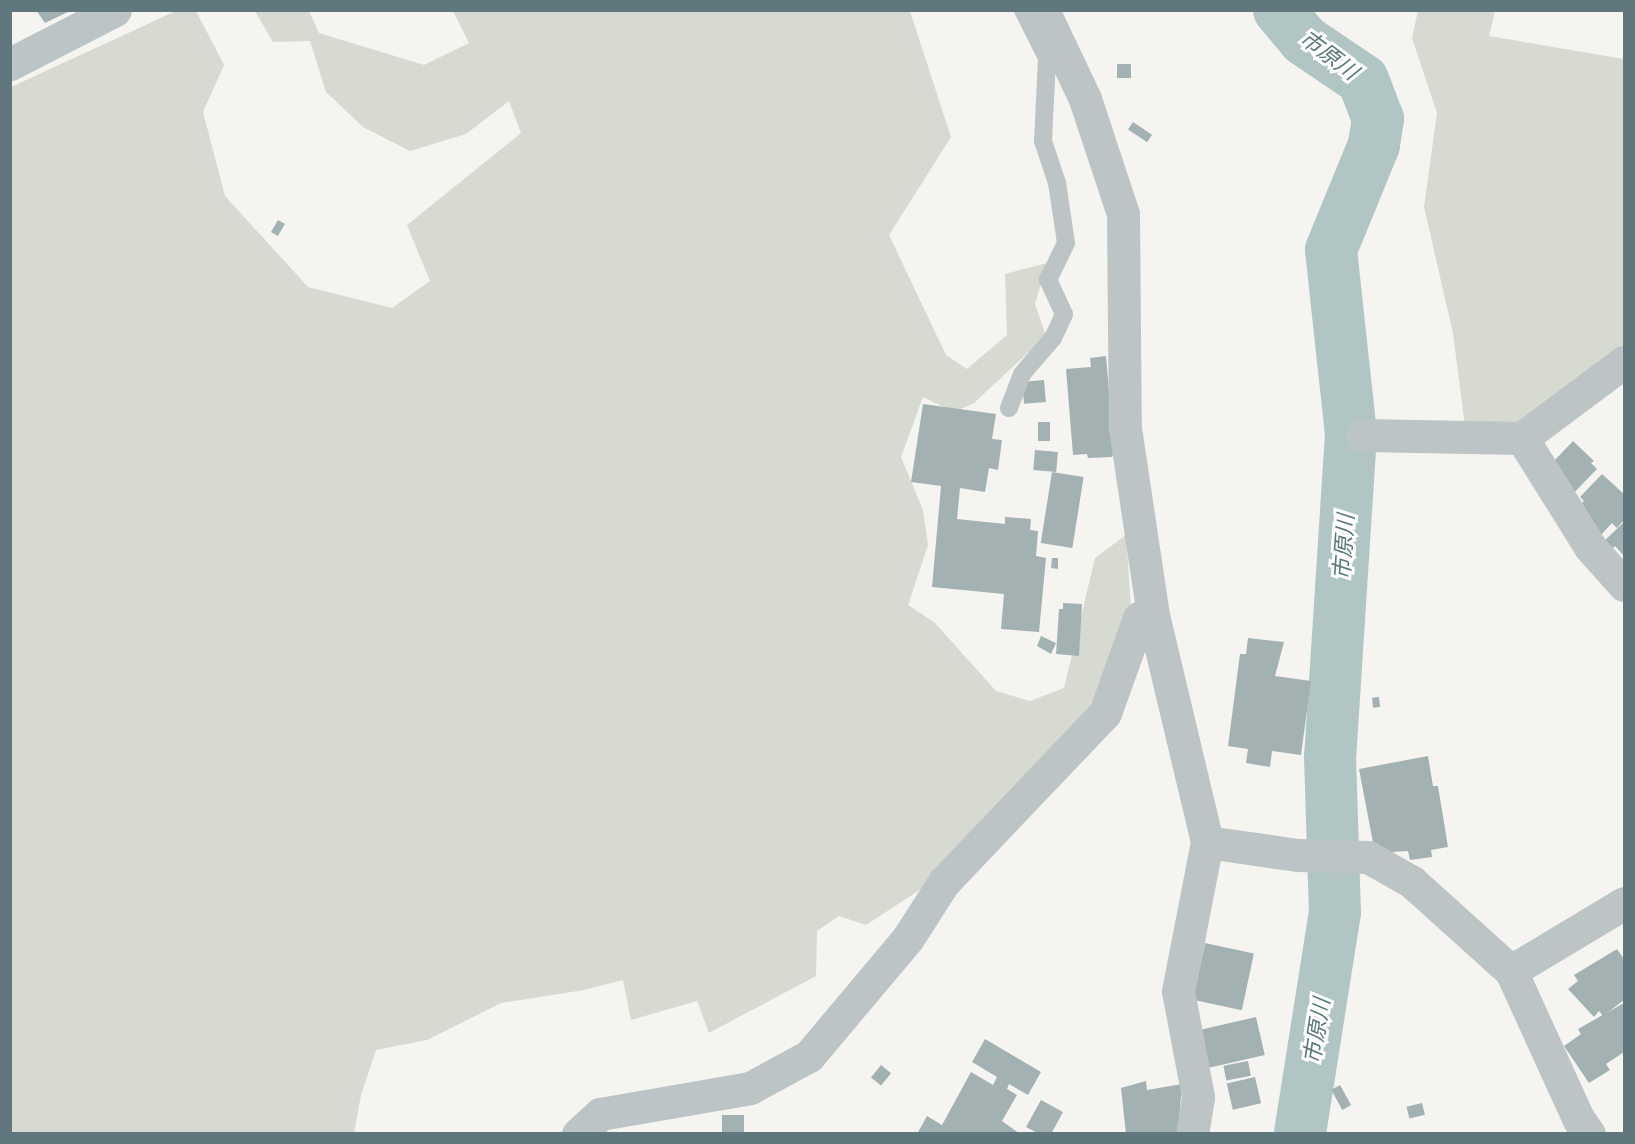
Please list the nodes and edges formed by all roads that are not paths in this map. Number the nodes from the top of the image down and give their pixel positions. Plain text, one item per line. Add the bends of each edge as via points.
1 (115, 10) edge
2 (1023, 10) edge
3 (1043, 10) edge
4 (10, 64) edge
5 (1624, 362) edge
6 (1009, 408) dead end
7 (1362, 435) dead end
8 (1522, 438) junction
9 (1624, 585) edge
10 (1153, 615) junction
11 (1207, 842) junction
12 (1624, 903) edge
13 (1511, 971) junction
14 (578, 1134) edge
15 (1192, 1134) edge
16 (1589, 1134) edge

1 - 4 street
2 - 6 lane via 1047,58 1043,141 1057,183 1066,243 1048,280 1064,314 1053,338 1022,374
3 - 10 street via 1085,99 1123,214 1125,428
5 - 8 street
7 - 8 street
8 - 9 street via 1590,547
10 - 11 street
10 - 14 street via 1139,618 1105,713 944,882 908,938 809,1056 750,1088 600,1114
11 - 13 street via 1297,855 1368,857 1412,882
11 - 15 street via 1178,991 1198,1097
12 - 13 street
13 - 16 street

